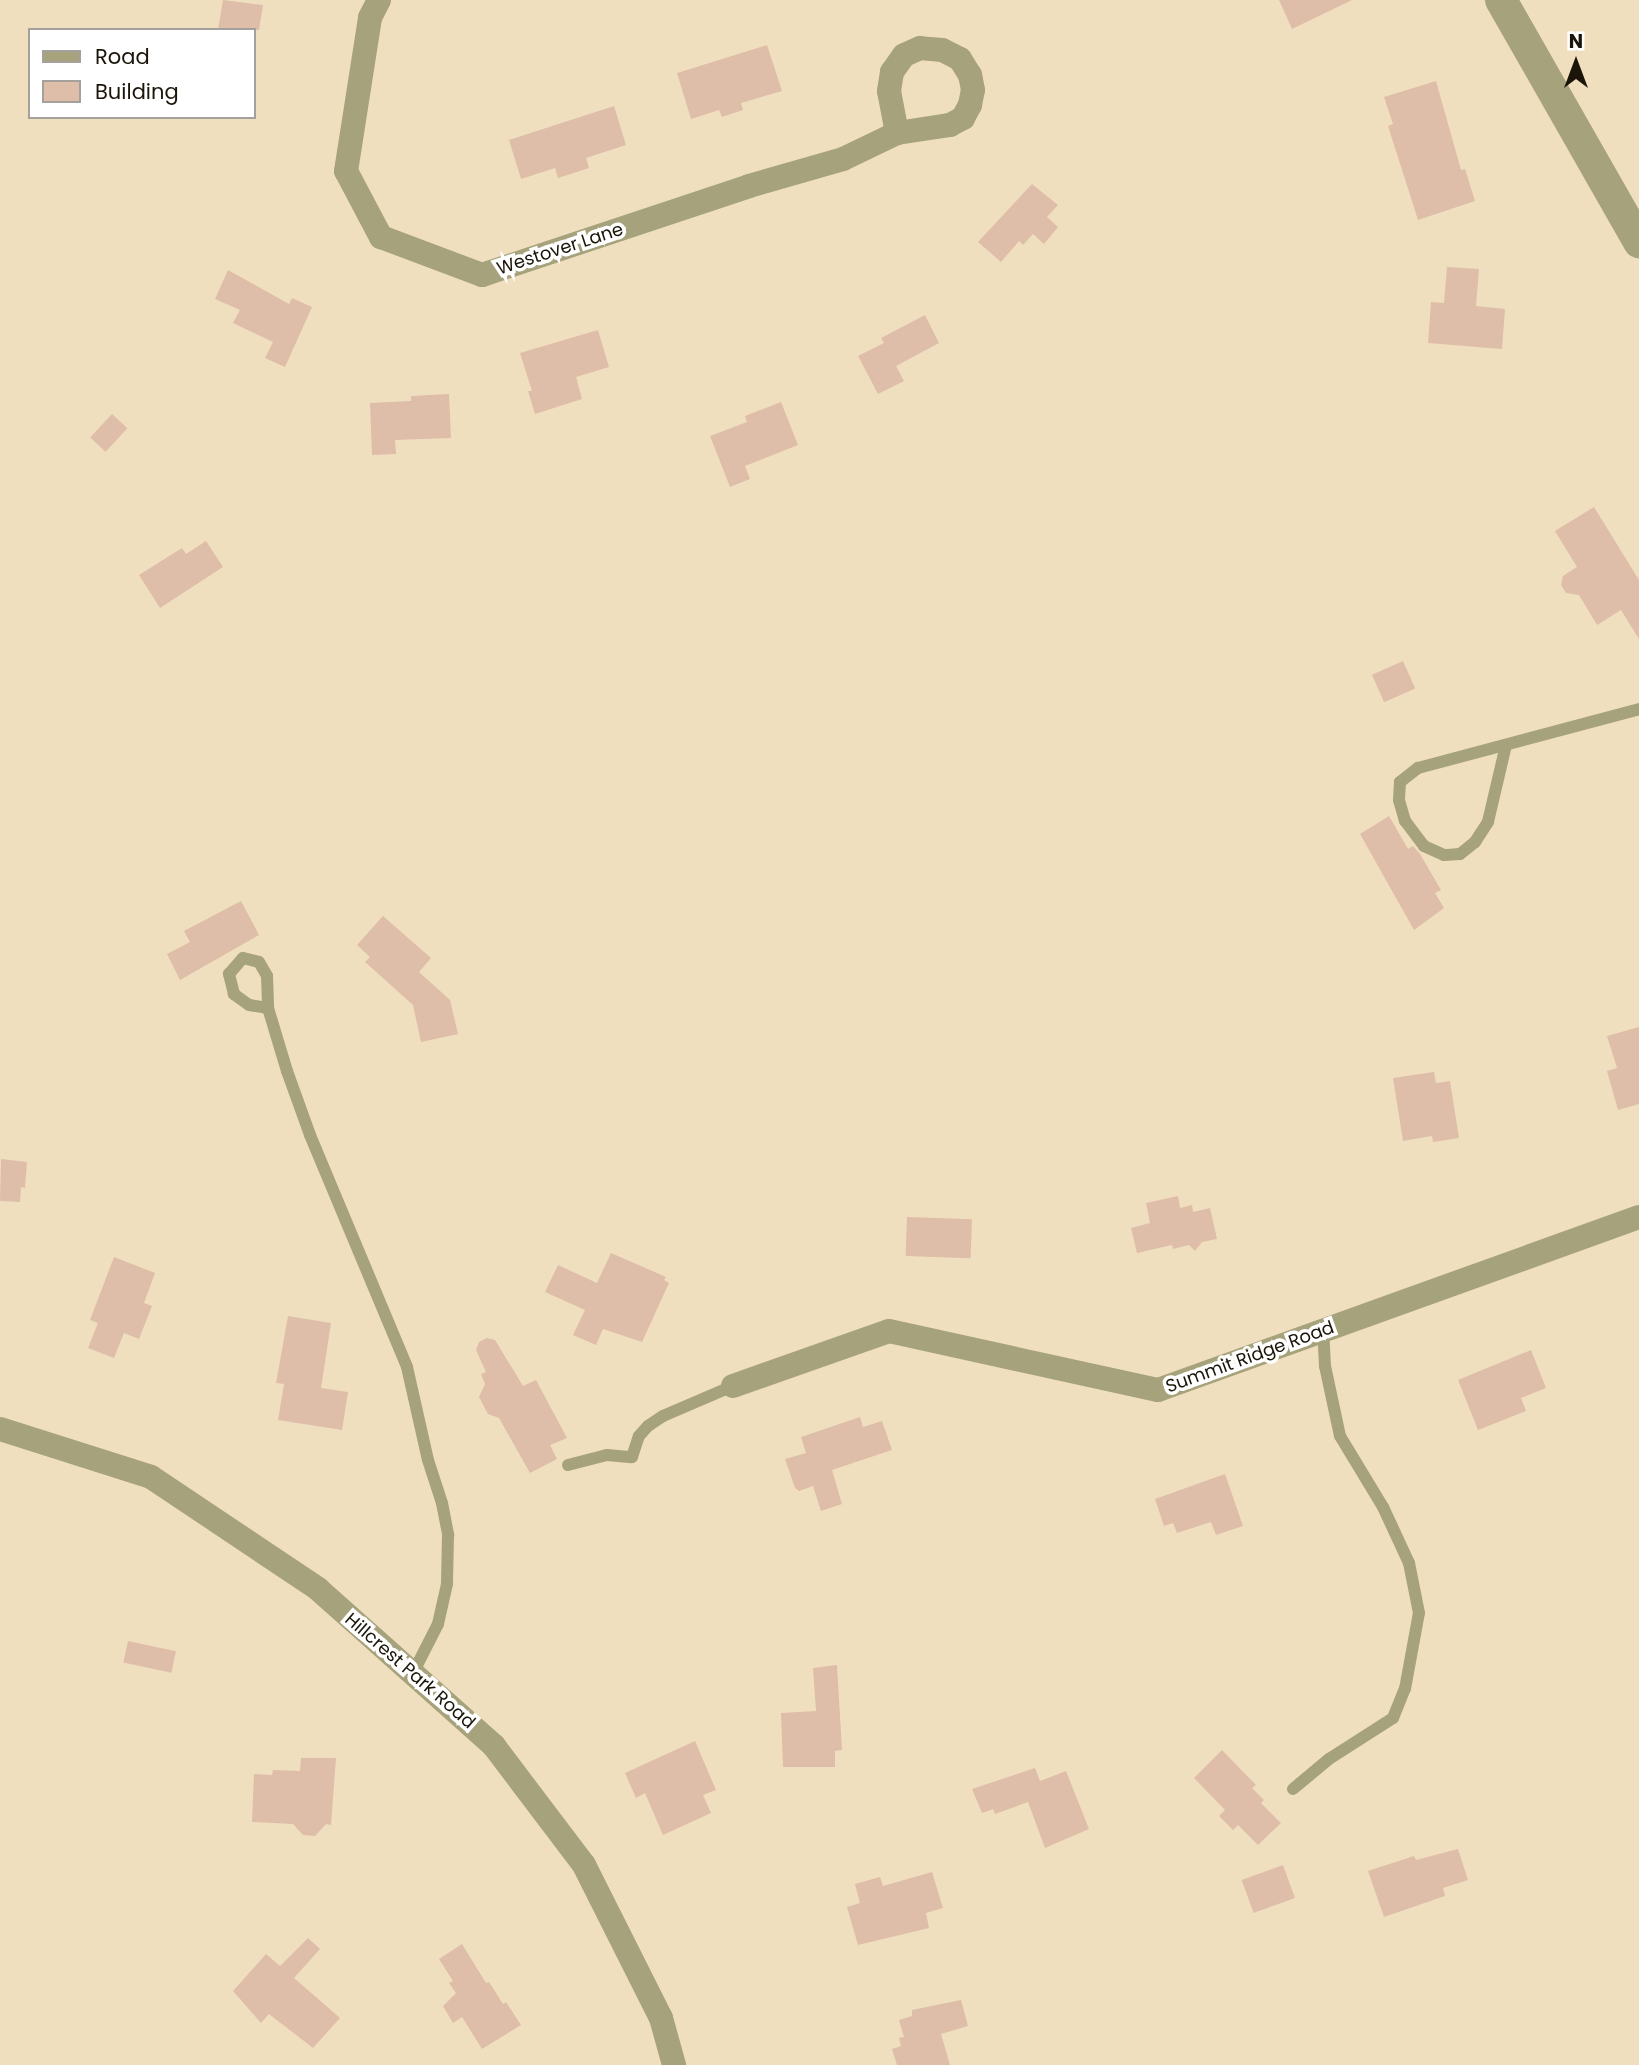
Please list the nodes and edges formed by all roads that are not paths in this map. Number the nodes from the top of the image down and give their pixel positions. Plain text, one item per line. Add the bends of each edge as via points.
1 (379, 0) edge
2 (1501, 0) edge
3 (897, 134) dead end
4 (1639, 242) edge
5 (1639, 709) edge
6 (1506, 745) junction
7 (268, 1008) dead end
8 (1639, 1217) edge
9 (1323, 1331) junction
10 (733, 1386) joint
11 (0, 1430) edge
12 (568, 1465) dead end
13 (413, 1673) junction
14 (1293, 1789) dead end
15 (674, 2065) edge

1 - 3 street, Westover Lane via 370,18 346,171 381,237 482,275 842,159
2 - 4 street
5 - 6 lane
6 - 6 lane via 1418,768 1400,782 1405,821 1424,846 1444,855 1460,854 1475,842 1488,822
7 - 13 lane via 310,1135 407,1367 442,1503 448,1535 447,1584 438,1624
8 - 9 street, Summit Ridge Road
9 - 10 street, Summit Ridge Road via 1158,1390 889,1331
9 - 14 lane via 1325,1366 1340,1436 1404,1552 1419,1613 1405,1689 1392,1718
10 - 12 lane via 648,1426 632,1457 607,1455
11 - 13 street, Hillcrest Park Road via 150,1477 317,1589
13 - 15 street, Hillcrest Park Road via 494,1746 584,1865 661,2018

